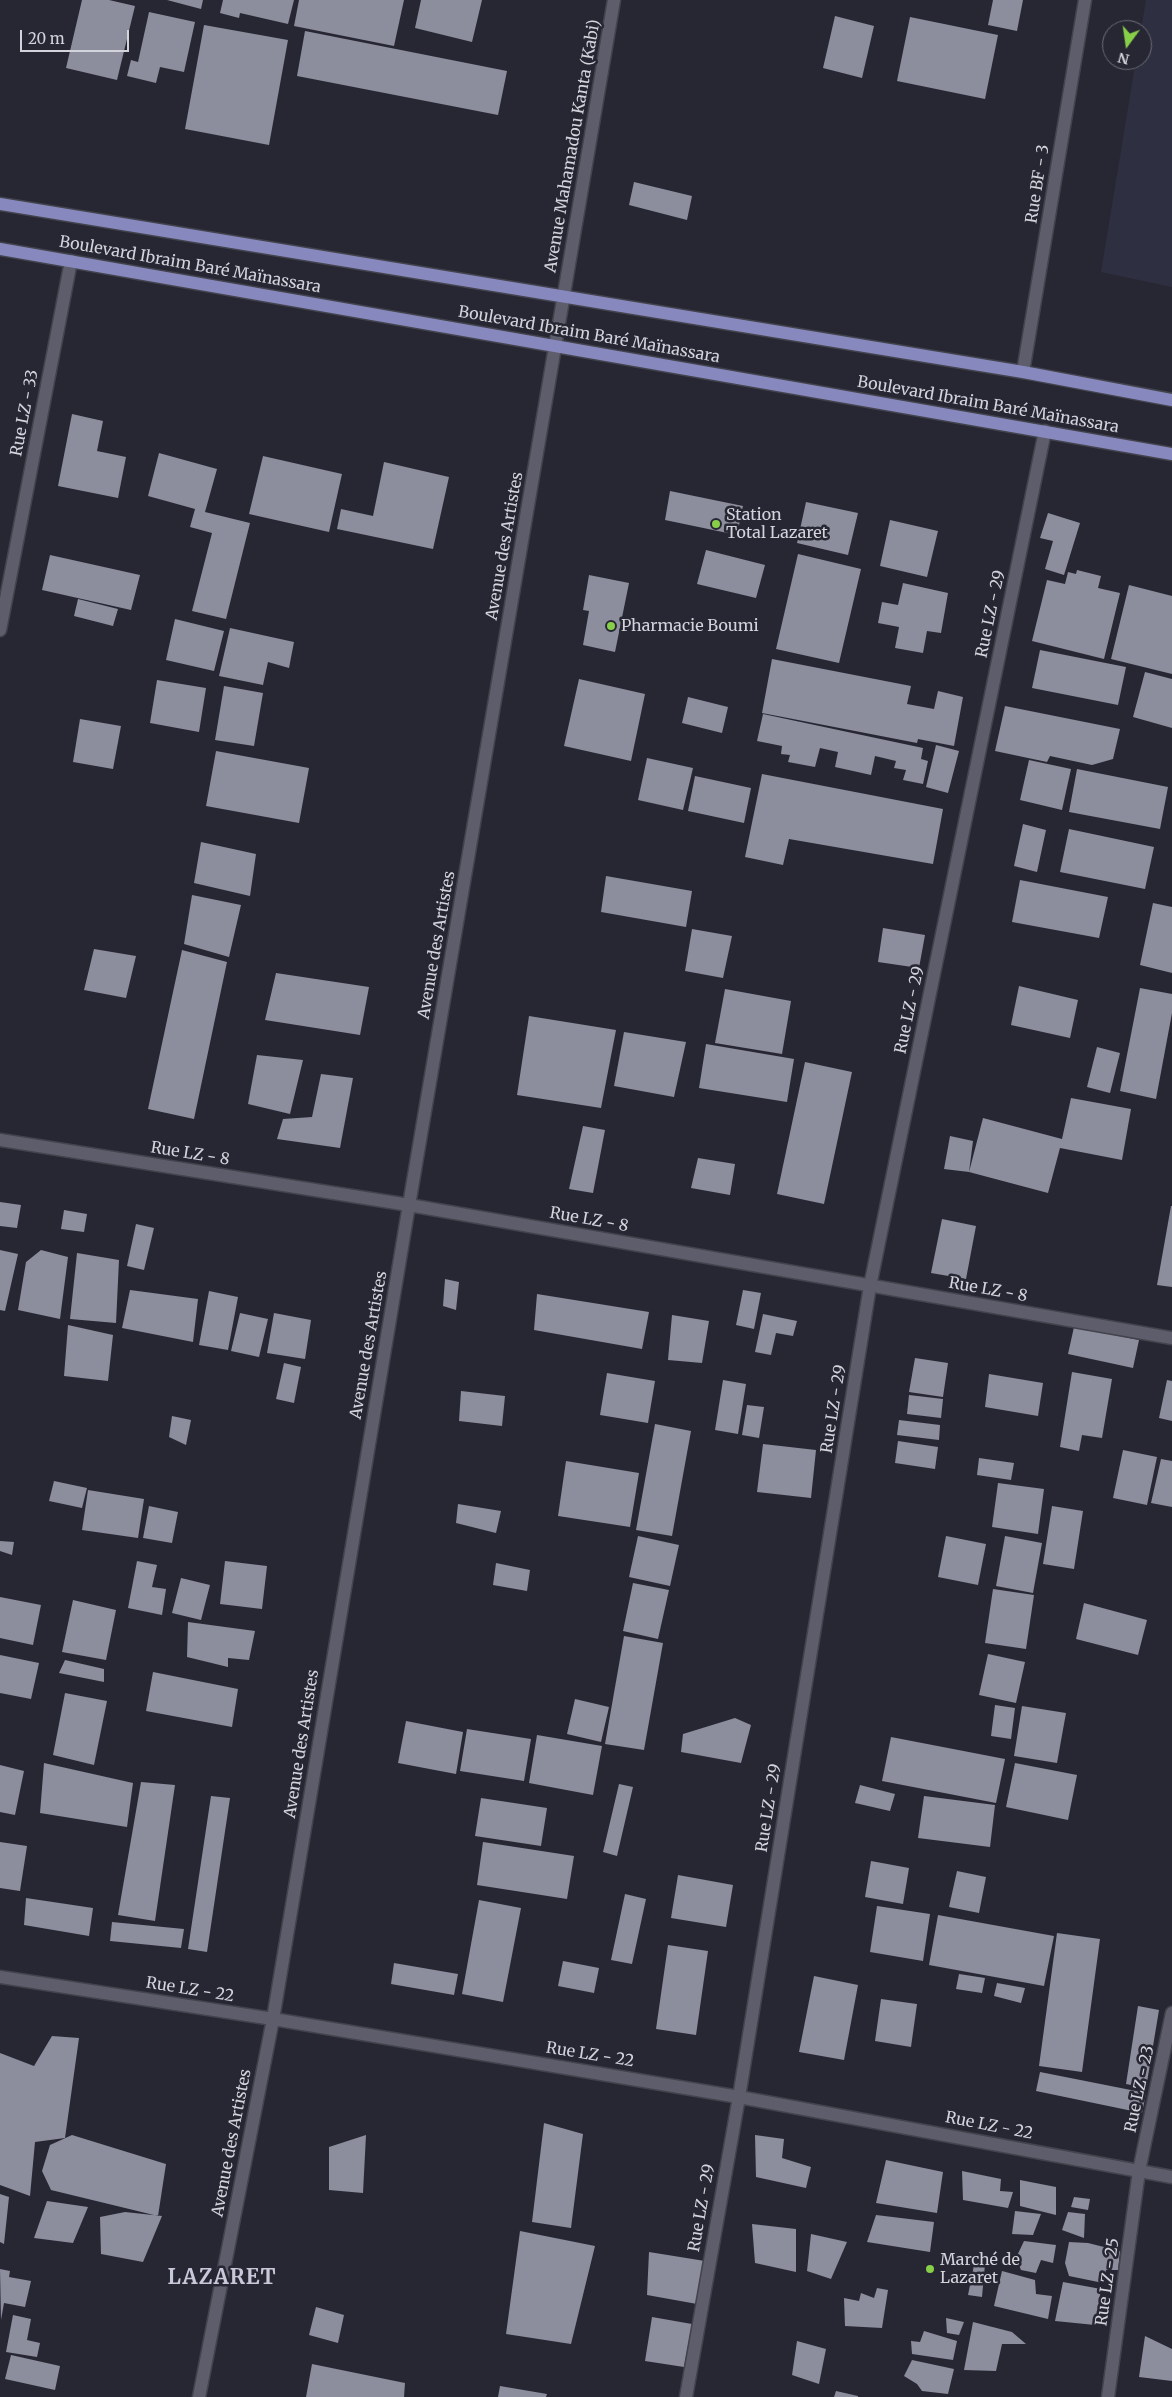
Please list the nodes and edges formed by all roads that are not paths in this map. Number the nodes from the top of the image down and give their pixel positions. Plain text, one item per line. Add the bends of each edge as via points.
1 (614, 0) edge
2 (1085, 0) edge
3 (0, 204) edge
4 (0, 249) edge
5 (71, 261) junction
6 (564, 297) junction
7 (556, 346) junction
8 (1023, 372) junction
9 (1172, 400) edge
10 (1045, 431) junction
11 (1172, 454) edge
12 (0, 630) edge
13 (0, 1140) edge
14 (409, 1205) junction
15 (870, 1286) junction
16 (1172, 1338) edge
17 (0, 1976) edge
18 (1172, 2013) edge
19 (273, 2019) junction
20 (738, 2096) junction
21 (1139, 2171) junction
22 (1172, 2177) edge
23 (199, 2397) edge
24 (686, 2397) edge
25 (1108, 2397) edge

1 - 6 street, Avenue Mahamadou Kanta (Kabi)
2 - 8 street, Rue BF - 3
3 - 6 main road, Boulevard Ibraim Baré Maïnassara
4 - 5 main road, Boulevard Ibraim Baré Maïnassara
5 - 7 main road, Boulevard Ibraim Baré Maïnassara
5 - 12 street, Rue LZ - 33
6 - 7 street, Avenue des Artistes
6 - 8 main road, Boulevard Ibraim Baré Maïnassara
7 - 10 main road, Boulevard Ibraim Baré Maïnassara
7 - 14 street, Avenue des Artistes
8 - 9 main road, Boulevard Ibraim Baré Maïnassara
10 - 11 main road, Boulevard Ibraim Baré Maïnassara
10 - 15 street, Rue LZ - 29
13 - 14 street, Rue LZ - 8
14 - 15 street, Rue LZ - 8
14 - 19 street, Avenue des Artistes
15 - 16 street, Rue LZ - 8
15 - 20 street, Rue LZ - 29
17 - 19 street, Rue LZ - 22
18 - 21 street, Rue LZ - 23
19 - 20 street, Rue LZ - 22
19 - 23 street, Avenue des Artistes
20 - 21 street, Rue LZ - 22
20 - 24 street, Rue LZ - 29
21 - 22 street, Rue LZ - 22
21 - 25 street, Rue LZ - 25

